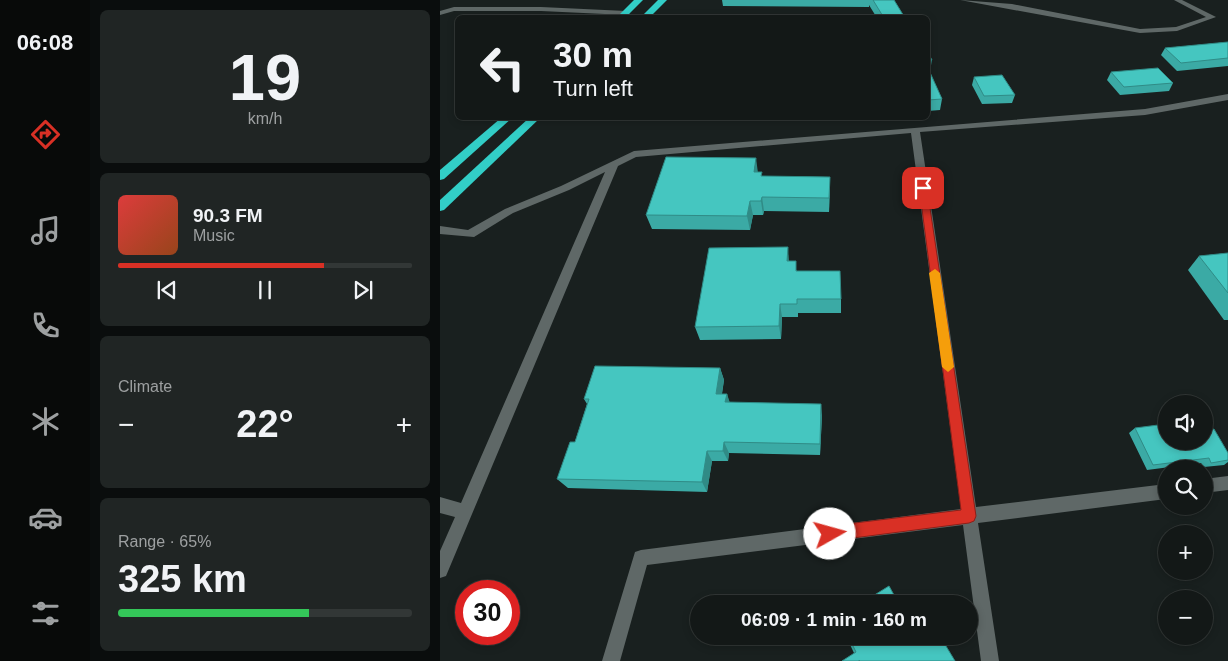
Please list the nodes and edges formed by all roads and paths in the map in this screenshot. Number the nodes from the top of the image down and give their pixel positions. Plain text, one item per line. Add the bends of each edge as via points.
1 (639, 0) edge
2 (663, 0) edge
3 (963, 0) edge
4 (1177, 0) edge
5 (440, 13) edge
6 (623, 15) edge
7 (647, 15) edge
8 (1228, 97) edge
9 (505, 120) edge
10 (533, 120) edge
11 (914, 130) junction
12 (614, 163) junction
13 (440, 176) edge
14 (440, 207) edge
15 (440, 230) edge
16 (1228, 483) edge
17 (1213, 485) edge
18 (1158, 492) edge
19 (440, 504) edge
20 (465, 512) junction
21 (969, 516) junction
22 (440, 570) edge
23 (611, 661) edge
24 (990, 661) edge

1 - 6 highway
2 - 7 highway
3 - 4 street via 1012,6 1140,31 1177,29 1212,17
5 - 6 street via 541,9
8 - 11 street via 1145,112
9 - 13 highway
10 - 14 highway
11 - 12 street via 634,154
11 - 21 street
12 - 15 street via 509,211 470,234
12 - 20 street
16 - 17 street
18 - 21 street
19 - 20 street
20 - 22 street
21 - 23 street via 641,558
21 - 24 street

